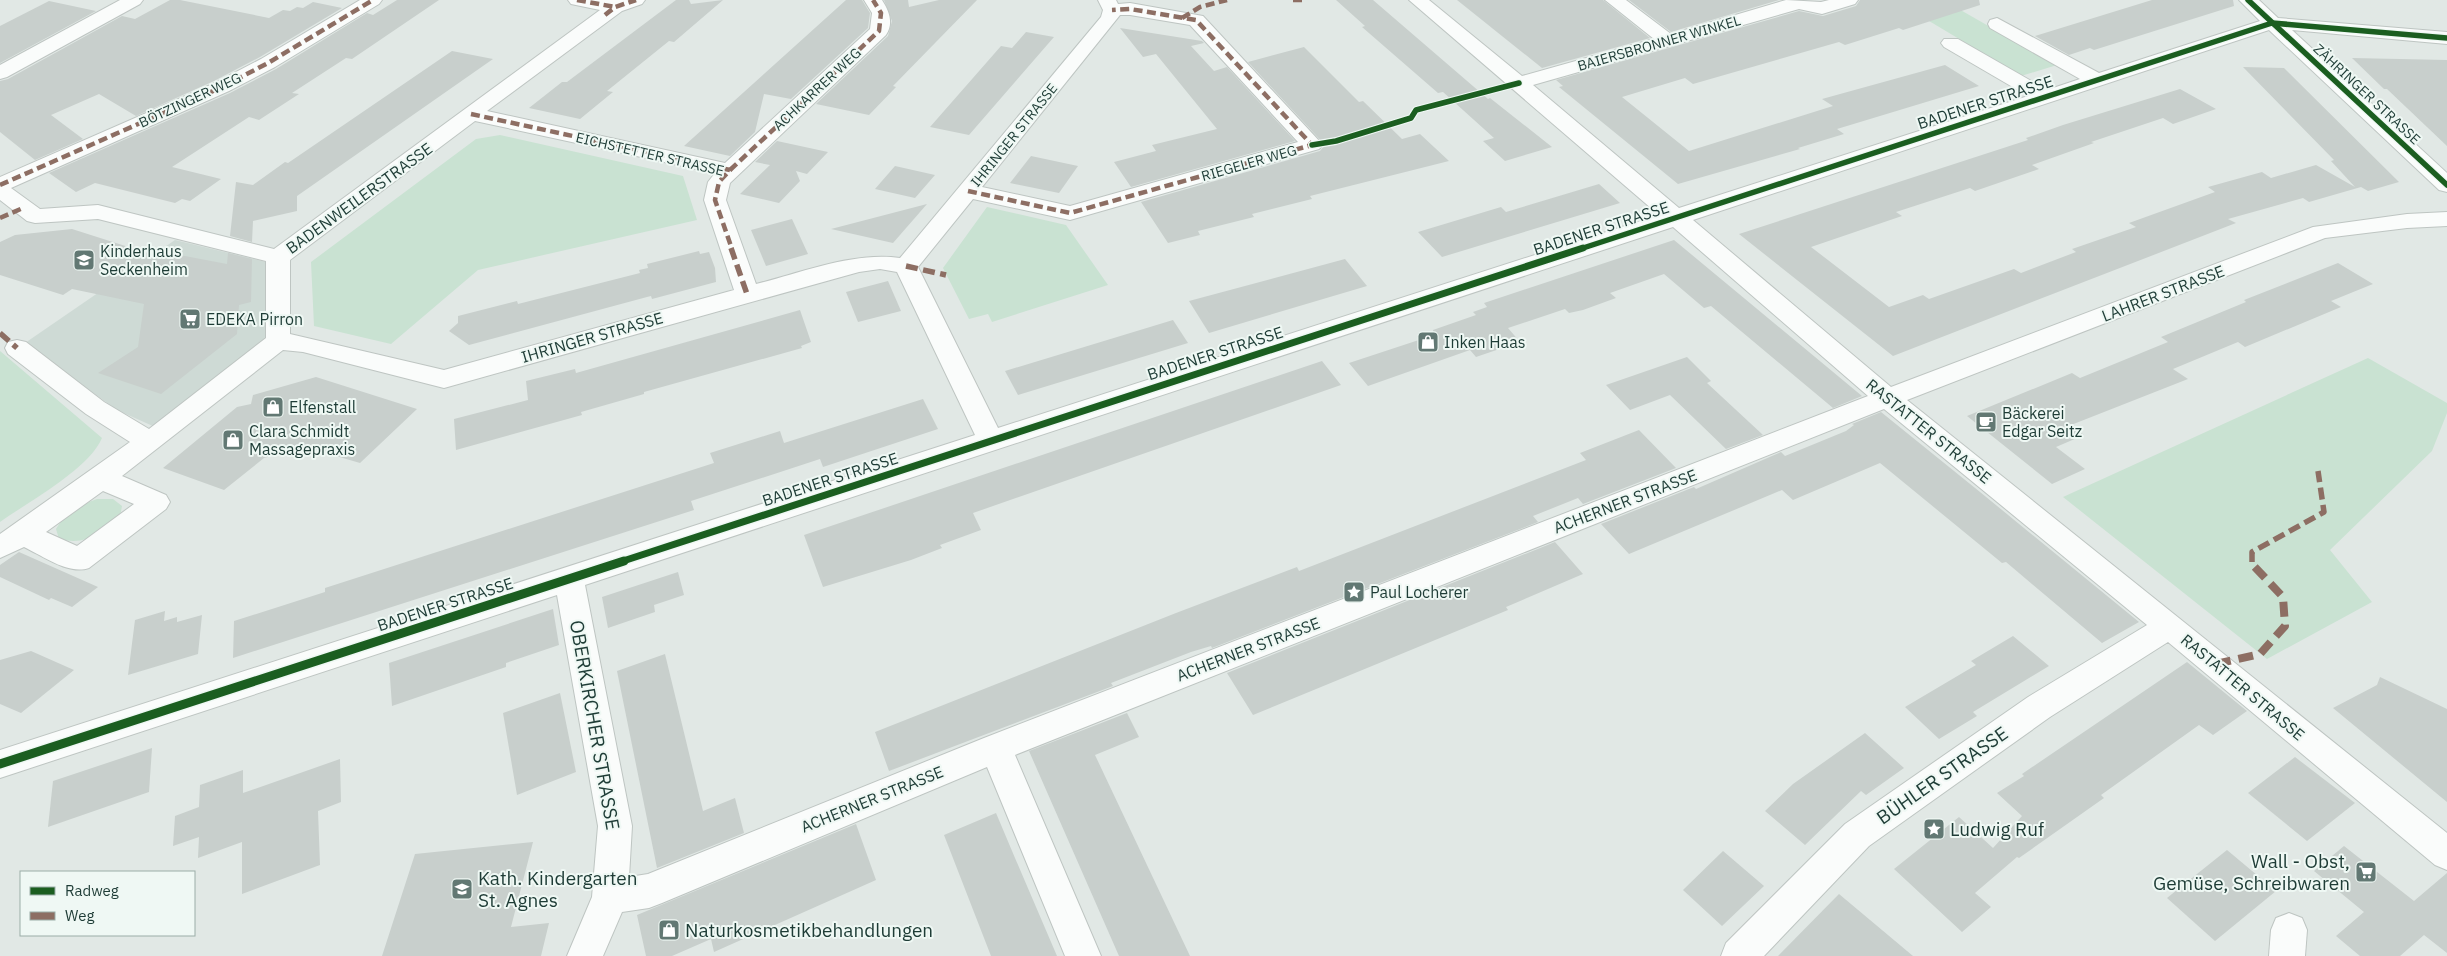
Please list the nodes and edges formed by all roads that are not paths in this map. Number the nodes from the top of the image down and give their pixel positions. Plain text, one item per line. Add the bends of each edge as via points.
1 (134, 0) edge
2 (373, 0) edge
3 (577, 0) edge
4 (873, 0) edge
5 (1418, 0) edge
6 (1614, 0) edge
7 (1848, 0) edge
8 (2248, 0) edge
9 (1797, 1) edge
10 (625, 4) edge
11 (1110, 5) edge
12 (1200, 7) dead end
13 (1182, 18) junction
14 (2272, 23) junction
15 (1997, 24) dead end
16 (2447, 38) edge
17 (1669, 41) junction
18 (1951, 43) dead end
19 (0, 73) edge
20 (2098, 80) junction
21 (1520, 83) junction
22 (2044, 97) junction
23 (471, 114) junction
24 (730, 170) junction
25 (0, 185) edge
26 (2447, 185) edge
27 (0, 190) edge
28 (968, 191) junction
29 (1676, 218) junction
30 (2447, 219) edge
31 (278, 257) junction
32 (906, 266) junction
33 (747, 294) junction
34 (278, 341) junction
35 (17, 348) dead end
36 (1887, 398) junction
37 (991, 441) junction
38 (150, 442) junction
39 (100, 478) junction
40 (11, 540) edge
41 (569, 578) junction
42 (2170, 626) junction
43 (996, 748) junction
44 (0, 764) edge
45 (2447, 854) edge
46 (610, 897) junction
47 (585, 956) edge
48 (1083, 956) edge
49 (1739, 956) edge

1 - 19 street
2 - 25 street, BÖTZINGER WEG via 222,87
3 - 10 street, BADENWEILERSTRASSE
4 - 24 street, ACHKARRER WEG via 881,13 879,31
5 - 21 street, RASTATTER STRASSE
6 - 17 street
7 - 9 street, BAIERSBRONNER WINKEL via 1822,8
8 - 14 street, ZÄHRINGER STRASSE
9 - 17 street, BAIERSBRONNER WINKEL
10 - 23 street, BADENWEILERSTRASSE
11 - 13 street, RIEGELER WEG
11 - 28 street, IHRINGER STRASSE via 1110,18
12 - 13 street
13 - 28 street, RIEGELER WEG via 1196,20 1312,145 1070,213
14 - 16 street, BADENER STRASSE
14 - 20 street, BADENER STRASSE
14 - 26 street, ZÄHRINGER STRASSE
15 - 20 street
17 - 21 street, BAIERSBRONNER WINKEL
18 - 22 street
20 - 22 street, BADENER STRASSE
21 - 29 street, RASTATTER STRASSE
22 - 29 street, BADENER STRASSE
23 - 24 street, EICHSTETTER STRASSE
23 - 31 street, BADENWEILERSTRASSE
24 - 33 street, EICHSTETTER STRASSE via 719,182 714,200
27 - 31 street via 35,216 98,212
28 - 32 street, IHRINGER STRASSE
29 - 36 street, RASTATTER STRASSE
29 - 37 street, BADENER STRASSE
30 - 36 street, LAHRER STRASSE via 2320,232
31 - 34 street, BADENWEILERSTRASSE
32 - 33 street, IHRINGER STRASSE via 880,262 859,265
32 - 37 street
33 - 34 street, IHRINGER STRASSE via 444,378 303,344
34 - 38 street
35 - 38 street via 95,408
36 - 42 street, RASTATTER STRASSE
36 - 43 street, ACHERNER STRASSE
37 - 41 street, BADENER STRASSE
38 - 39 street
39 - 40 street
39 - 40 street via 156,502 79,560
41 - 44 street, BADENER STRASSE
41 - 46 street, OBERKIRCHER STRASSE via 615,826
42 - 45 street, RASTATTER STRASSE
42 - 49 street, BÜHLER STRASSE via 2038,707 1857,835
43 - 46 street, ACHERNER STRASSE via 649,891
43 - 48 street
46 - 47 street, OBERKIRCHER STRASSE

